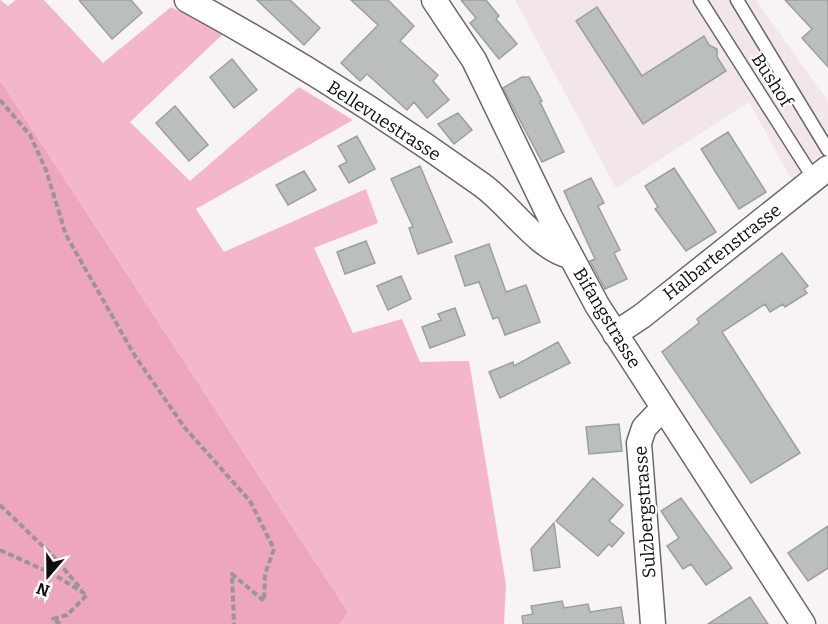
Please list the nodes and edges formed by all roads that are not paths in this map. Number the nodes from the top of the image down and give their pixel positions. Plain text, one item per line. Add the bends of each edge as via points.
1 (187, 0) edge
2 (434, 0) edge
3 (700, 0) edge
4 (737, 0) edge
5 (828, 150) edge
6 (823, 180) edge
7 (570, 256) junction
8 (615, 334) junction
9 (662, 409) junction
10 (653, 624) edge
11 (803, 624) edge

1 - 7 street, Bellevuestrasse via 272,48 484,186 548,247
2 - 7 street, Bifangstrasse via 474,60
3 - 6 lane, Bushof
4 - 5 lane, Bushof
6 - 8 street, Halbartenstrasse
7 - 8 street, Bifangstrasse
8 - 9 street, Bifangstrasse
9 - 10 street, Sulzbergstrasse via 644,428 639,443
9 - 11 street, Bifangstrasse

